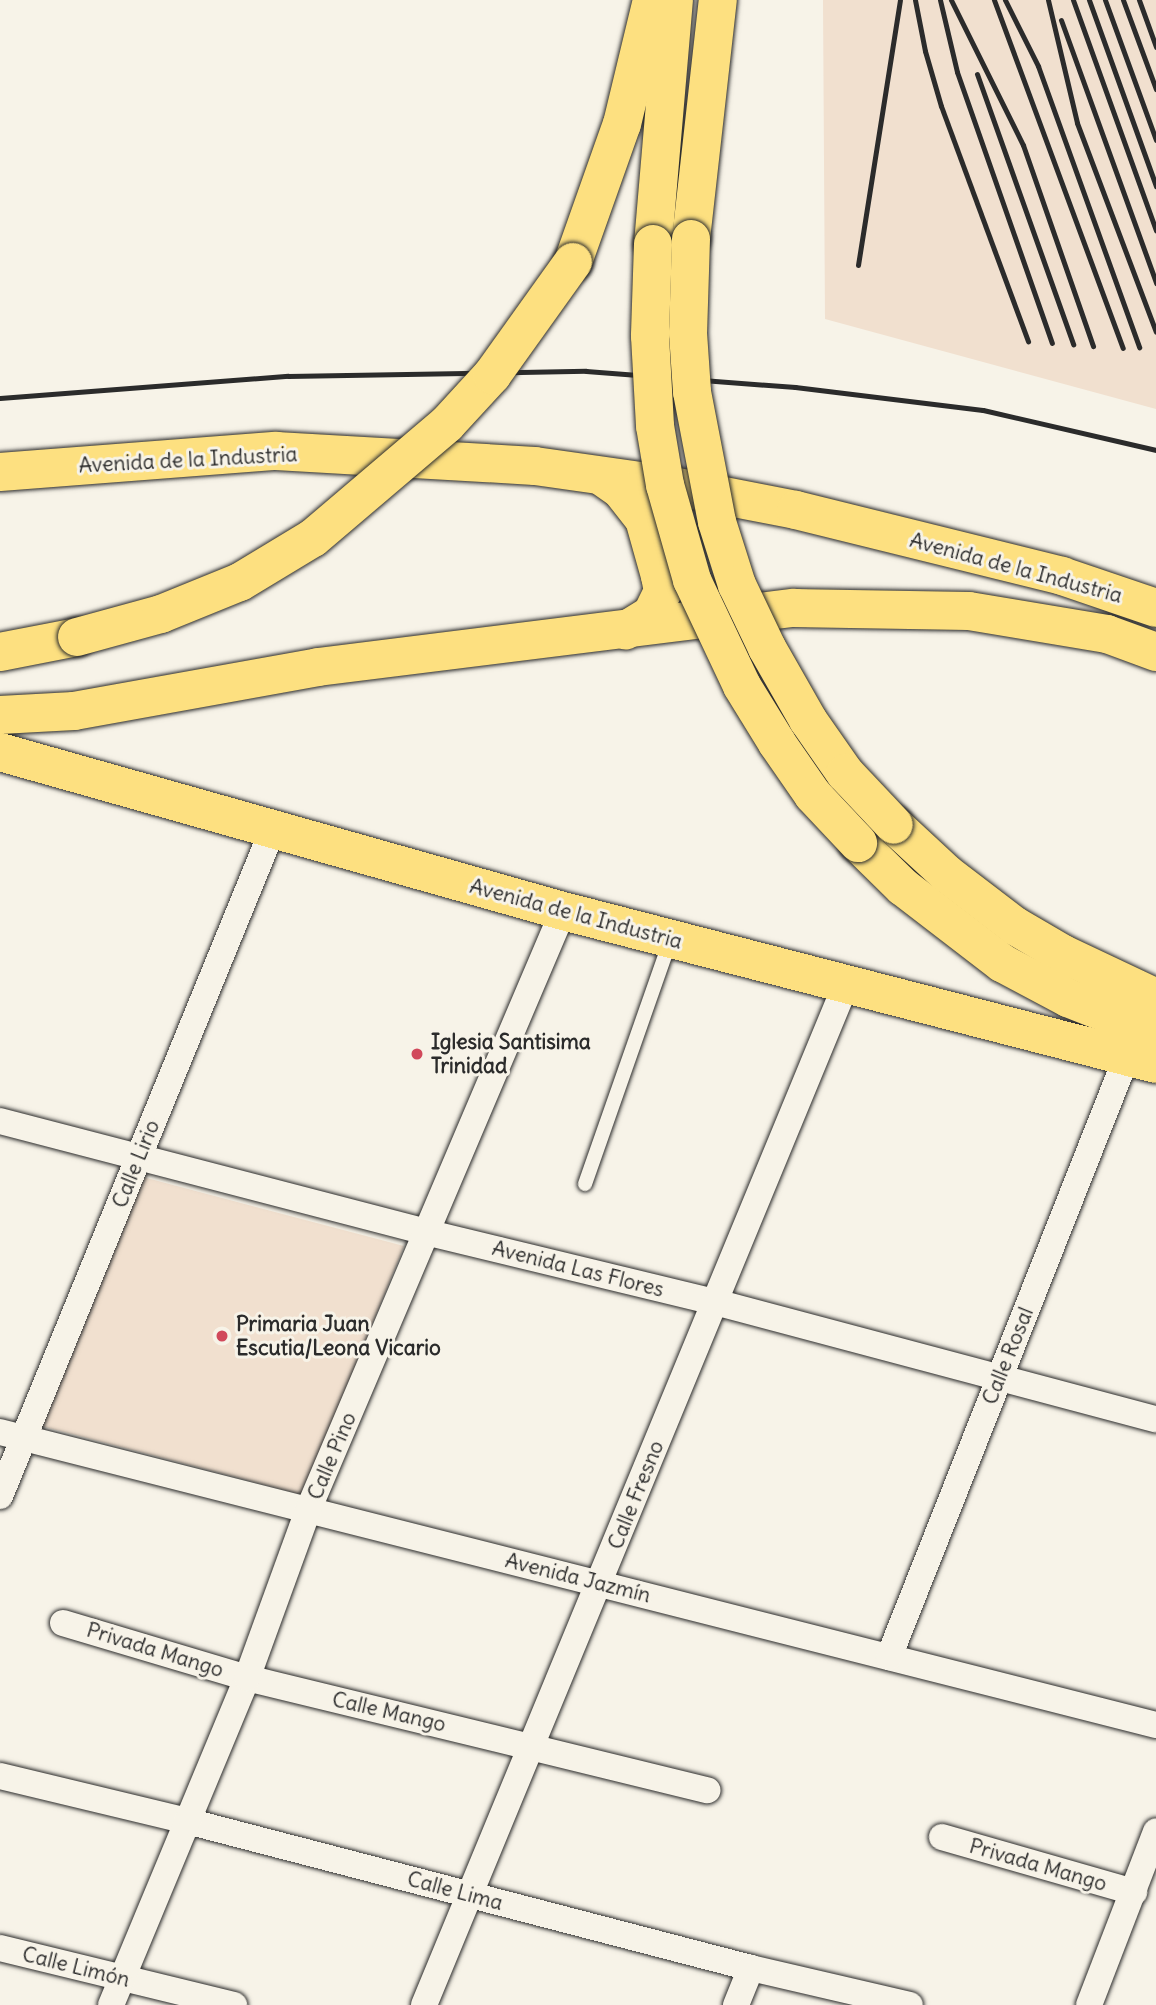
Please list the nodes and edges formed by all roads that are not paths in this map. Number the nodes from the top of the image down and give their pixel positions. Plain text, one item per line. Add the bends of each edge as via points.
1 (652, 0) edge
2 (674, 0) edge
3 (718, 0) edge
4 (0, 472) edge
5 (601, 475) junction
6 (1156, 608) edge
7 (626, 630) junction
8 (0, 652) edge
9 (1156, 652) edge
10 (0, 715) edge
11 (0, 752) edge
12 (272, 831) junction
13 (563, 911) junction
14 (671, 939) junction
15 (1063, 954) junction
16 (1156, 976) edge
17 (846, 984) junction
18 (1156, 998) edge
19 (1156, 1033) edge
20 (1142, 1060) edge
21 (0, 1121) edge
22 (139, 1157) junction
23 (584, 1184) dead end
24 (429, 1233) junction
25 (715, 1302) junction
26 (1000, 1377) junction
27 (1156, 1419) edge
28 (12, 1435) edge
29 (0, 1496) edge
30 (309, 1508) junction
31 (599, 1583) junction
32 (63, 1623) dead end
33 (889, 1657) junction
34 (247, 1678) junction
35 (1156, 1726) edge
36 (532, 1746) junction
37 (0, 1776) edge
38 (708, 1790) dead end
39 (187, 1821) junction
40 (1156, 1830) edge
41 (942, 1837) dead end
42 (1134, 1892) junction
43 (468, 1895) junction
44 (0, 1948) edge
45 (751, 1968) junction
46 (122, 1978) junction
47 (111, 2005) edge
48 (234, 2005) edge
49 (424, 2005) edge
50 (736, 2005) edge
51 (910, 2005) edge
52 (1089, 2005) edge

1 - 8 highway, bridge via 622,124 573,262 492,375 447,424 313,538 240,582 161,614
2 - 19 highway, bridge via 653,244 650,336 655,426 665,485 692,580 742,686 777,743 813,795 903,887 1002,963 1068,998
3 - 15 highway, bridge via 691,239 688,333 692,392 717,522 737,585 808,720 845,773 947,874 1015,926
4 - 5 highway, Avenida de la Industria via 276,451 536,466
5 - 6 highway, Avenida de la Industria via 796,510 1062,576
5 - 7 highway via 635,505 652,540 663,591 652,614
7 - 9 highway via 794,608 969,611 1107,634
7 - 10 highway via 318,667 74,711
11 - 12 highway, Avenida de la Industria
12 - 13 highway, Avenida de la Industria
12 - 22 street, Calle Lirio
13 - 14 highway, Avenida de la Industria
13 - 24 street, Calle Pino
14 - 17 highway, Avenida de la Industria
14 - 23 lane
15 - 16 highway
15 - 18 highway
17 - 20 highway, Avenida de la Industria
17 - 25 street, Calle Fresno
20 - 26 street, Calle Rosal
21 - 22 street, Avenida Las Flores
22 - 24 street, Avenida Las Flores
22 - 28 street, Calle Lirio
24 - 25 street, Avenida Las Flores
24 - 30 street, Calle Pino
25 - 26 street, Avenida Las Flores
25 - 31 street, Calle Fresno
26 - 27 street, Avenida Las Flores
26 - 33 street, Calle Rosal
28 - 29 street, Calle Lirio
28 - 30 street, Avenida Jazmín
30 - 31 street, Avenida Jazmín
30 - 34 street, Calle Pino
31 - 33 street, Avenida Jazmín
31 - 36 street, Calle Fresno
32 - 34 street, Privada Mango
33 - 35 street, Avenida Jazmín
34 - 36 street, Calle Mango
34 - 39 street, Calle Pino
36 - 38 street
36 - 43 street, Calle Fresno
37 - 39 street, Calle Lima
39 - 43 street, Calle Lima
39 - 46 street, Calle Pino
40 - 42 street
41 - 42 street, Privada Mango
42 - 52 street
43 - 45 street, Calle Lima
43 - 49 street, Calle Fresno
44 - 46 street, Calle Limón
45 - 50 street
45 - 51 street, Calle Lima
46 - 47 street, Calle Pino
46 - 48 street, Calle Limón

